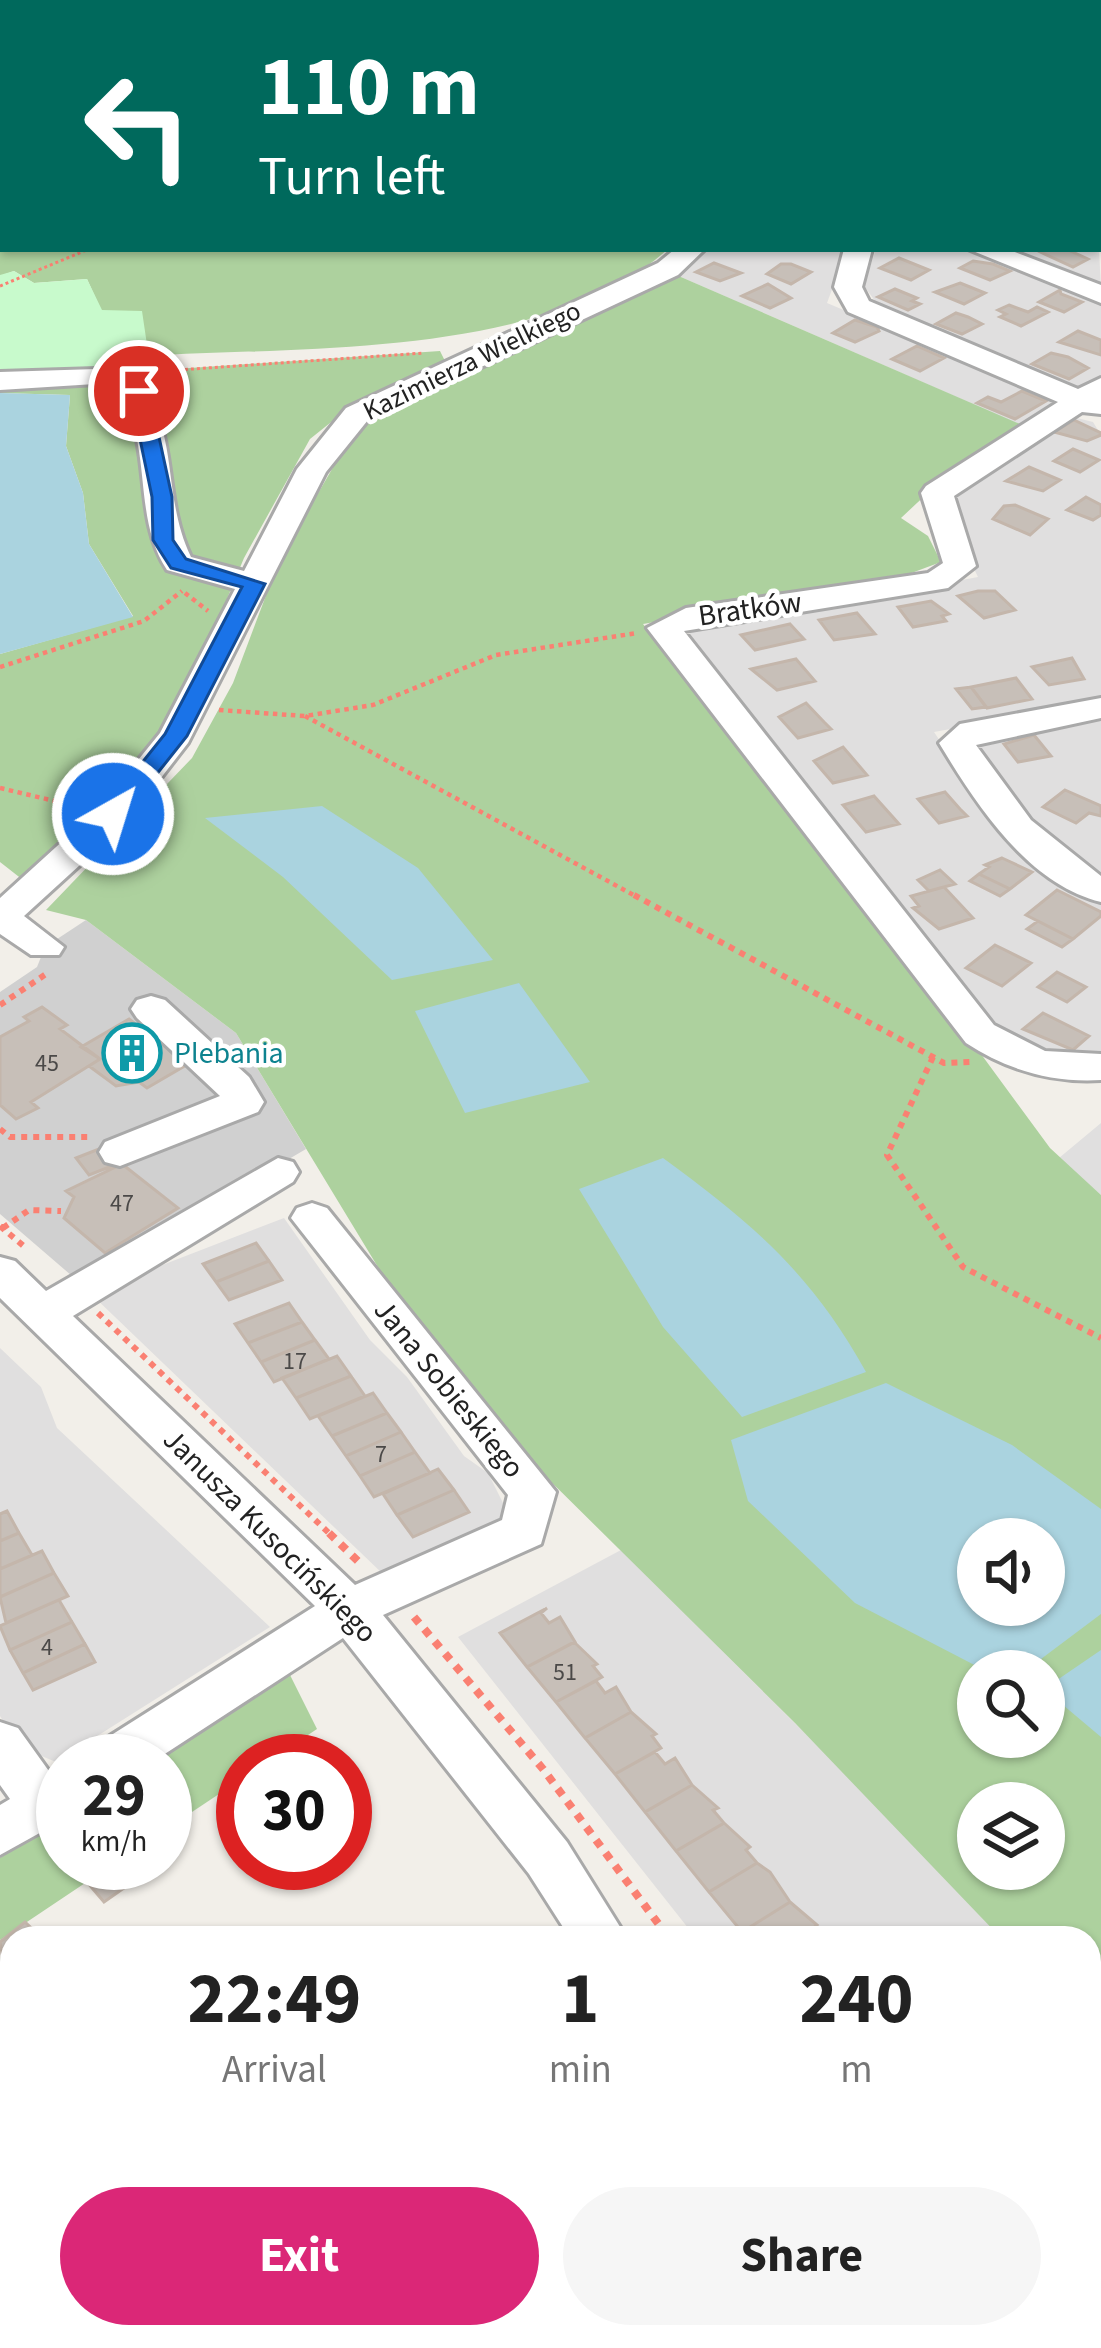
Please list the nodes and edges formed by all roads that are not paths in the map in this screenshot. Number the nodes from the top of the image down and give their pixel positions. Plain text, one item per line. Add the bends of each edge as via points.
1 (858, 252) edge
2 (990, 252) edge
3 (680, 259) edge
4 (1101, 295) edge
5 (0, 381) edge
6 (1094, 399) edge
7 (254, 584) junction
8 (1101, 708) edge
9 (1101, 891) edge
10 (0, 918) edge
11 (56, 953) road end
12 (151, 1010) dead end
13 (1101, 1067) edge
14 (120, 1152) dead end
15 (278, 1172) dead end
16 (312, 1218) dead end
17 (1, 1250) edge
18 (45, 1312) junction
19 (349, 1609) junction
20 (154, 1734) edge
21 (0, 1743) edge
22 (35, 1810) edge
23 (592, 1926) edge

1 - 6 street via 848,287 858,305
2 - 4 street
3 - 7 street, Kazimierza Wielkiego via 357,414 313,469
5 - 7 street via 118,374 139,391 160,480 163,540 178,563
6 - 13 street, Bratków via 937,493 960,566 937,581 686,618 664,628 980,1034 1045,1065
7 - 10 street, Kazimierza Wielkiego via 184,722 113,814
8 - 9 street via 972,731 957,742 1011,824
10 - 11 street
12 - 14 street via 244,1102
15 - 18 street
16 - 19 street, Jana Sobieskiego via 532,1492 524,1531
17 - 18 street, Janusza Kusocińskiego
18 - 19 street, Janusza Kusocińskiego
19 - 20 street
19 - 23 street, Janusza Kusocińskiego via 548,1858
21 - 22 street

